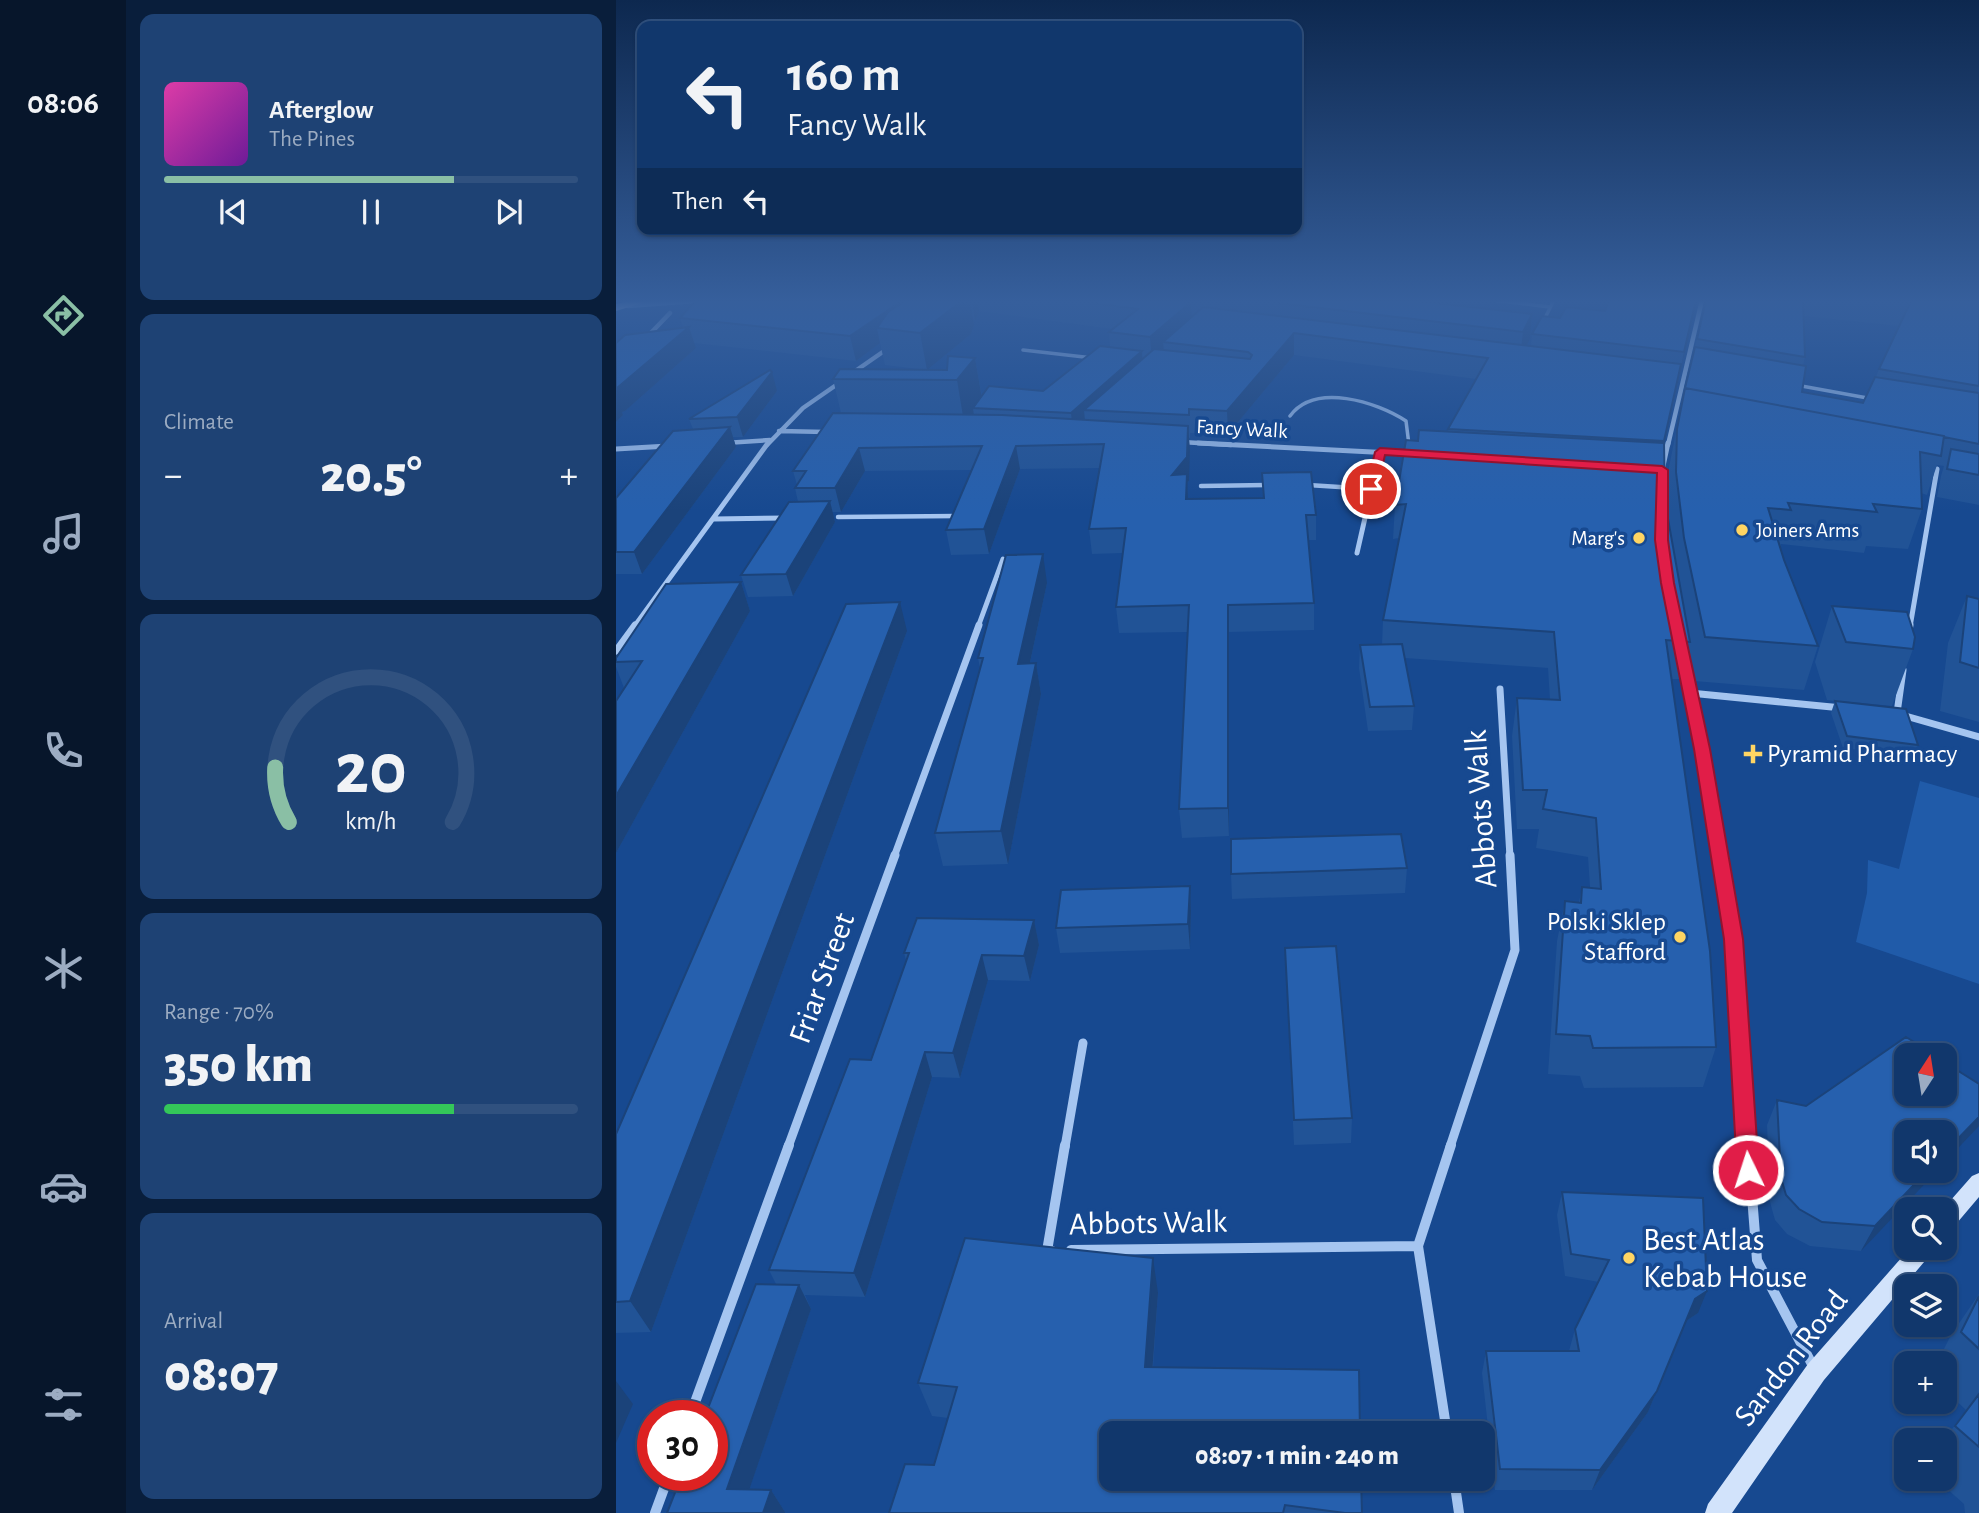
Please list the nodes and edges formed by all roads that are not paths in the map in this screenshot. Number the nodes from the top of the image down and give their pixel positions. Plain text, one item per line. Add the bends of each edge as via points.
1 (856, 371) edge
2 (1685, 371) edge
3 (1669, 380) edge
4 (1682, 382) junction
5 (1795, 385) edge
6 (1874, 399) edge
7 (1290, 415) dead end
8 (1672, 419) junction
9 (1685, 422) edge
10 (779, 431) junction
11 (841, 432) edge
12 (770, 440) junction
13 (1172, 442) edge
14 (714, 443) edge
15 (672, 446) edge
16 (616, 449) edge
17 (1380, 452) junction
18 (1409, 453) junction
19 (1422, 454) edge
20 (1923, 467) edge
21 (1649, 469) edge
22 (1937, 469) junction
23 (1947, 471) edge
24 (1273, 485) edge
25 (1306, 485) edge
26 (1201, 486) dead end
27 (1371, 489) junction
28 (961, 516) edge
29 (838, 517) joint
30 (797, 518) edge
31 (825, 518) edge
32 (714, 519) junction
33 (1357, 552) dead end
34 (1003, 559) edge
35 (1908, 634) edge
36 (1680, 646) edge
37 (616, 651) edge
38 (1905, 660) edge
39 (1500, 690) dead end
40 (1690, 693) junction
41 (1856, 709) edge
42 (1883, 712) edge
43 (1897, 713) junction
44 (1979, 737) edge
45 (1083, 1043) dead end
46 (1979, 1182) edge
47 (1957, 1208) edge
48 (1418, 1246) junction
49 (1913, 1260) edge
50 (1816, 1372) junction
51 (696, 1400) edge
52 (1445, 1421) edge
53 (663, 1491) edge
54 (1456, 1491) edge
55 (655, 1513) edge
56 (1459, 1513) edge
57 (1717, 1513) edge

1 - 10 street
2 - 4 street
3 - 4 street
4 - 8 street
5 - 6 lane
7 - 18 lane via 1302,403 1315,400 1382,407 1406,421
8 - 9 street
8 - 21 street via 1662,470
10 - 11 street
10 - 12 street
12 - 14 street
12 - 32 street
13 - 17 street, Fancy Walk
15 - 16 street
17 - 18 street, Fancy Walk
17 - 27 street
18 - 19 street, Fancy Walk
20 - 22 street
22 - 23 street
22 - 35 street
24 - 26 lane
25 - 27 lane
27 - 33 street
28 - 29 lane
29 - 31 street
30 - 32 street
32 - 37 street
34 - 51 street, Friar Street
36 - 40 street
38 - 43 street
39 - 48 street, Abbots Walk via 1516,950
40 - 41 street
40 - 50 street via 1733,939 1757,1260
42 - 43 street
43 - 44 street
45 - 48 street, Abbots Walk via 1047,1251
46 - 47 main road
48 - 52 street, Abbots Walk
49 - 50 main road, Sandon Road
50 - 57 main road, Sandon Road
53 - 55 street
54 - 56 street

